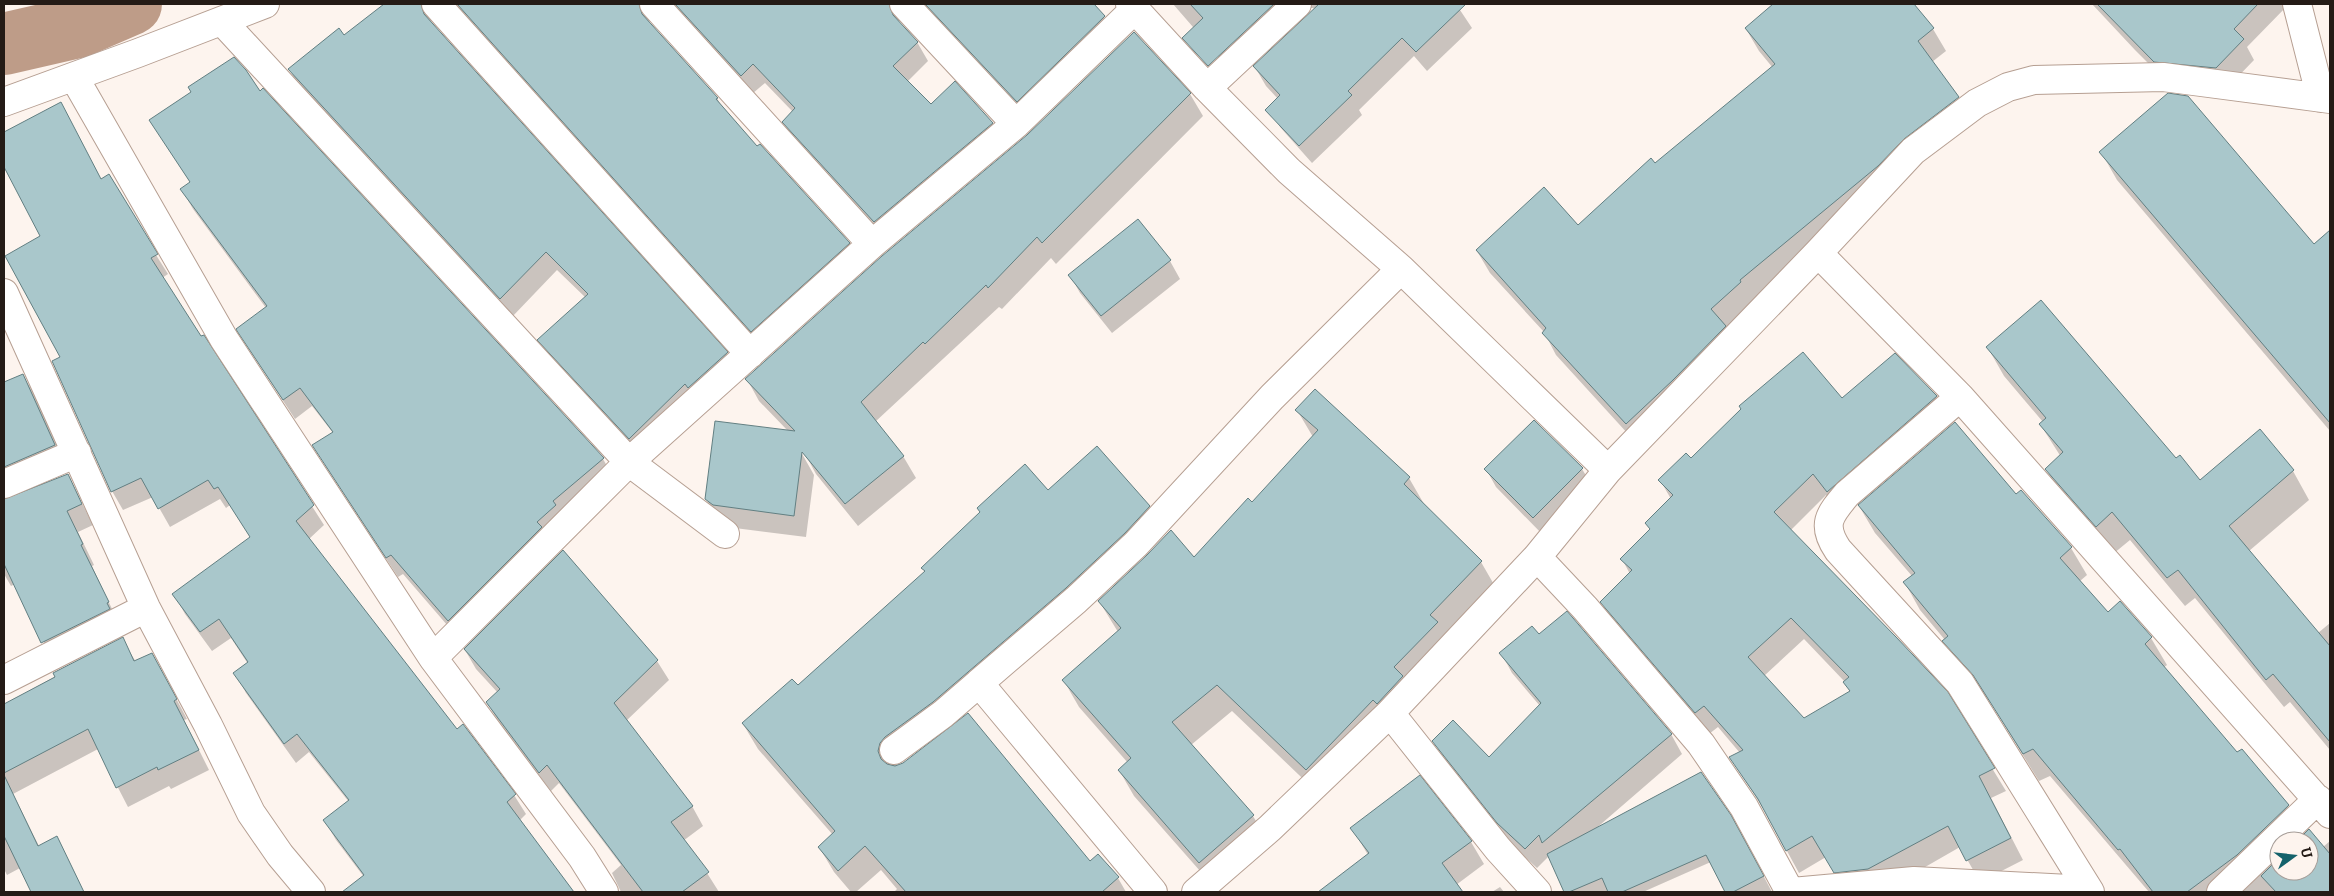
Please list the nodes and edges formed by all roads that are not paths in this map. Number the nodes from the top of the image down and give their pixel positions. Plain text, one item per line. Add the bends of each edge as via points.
1 (265, 4) edge
2 (436, 4) edge
3 (654, 4) edge
4 (904, 4) edge
5 (1297, 4) edge
6 (2297, 4) edge
7 (1133, 7) edge
8 (222, 21) junction
9 (74, 77) junction
10 (1207, 88) junction
11 (2326, 98) edge
12 (4, 102) edge
13 (1016, 124) junction
14 (872, 244) junction
15 (1818, 252) junction
16 (1401, 269) junction
17 (4, 293) edge
18 (750, 354) junction
19 (1960, 397) junction
20 (77, 453) junction
21 (629, 462) junction
22 (1608, 470) junction
23 (4, 484) edge
24 (725, 534) dead end
25 (1537, 557) junction
26 (146, 608) junction
27 (433, 658) junction
28 (4, 680) edge
29 (979, 683) junction
30 (1390, 713) junction
31 (894, 750) dead end
32 (2324, 807) edge
33 (2089, 891) edge
34 (311, 892) edge
35 (604, 892) edge
36 (1153, 892) edge
37 (1196, 892) edge
38 (1536, 892) edge
39 (1791, 892) edge
40 (2221, 892) edge

1 - 8 street
2 - 18 street
3 - 14 street
4 - 13 street
5 - 10 street
6 - 11 street
7 - 10 street
7 - 13 street
8 - 9 street
8 - 21 street
9 - 12 street
9 - 27 street via 224,339
10 - 16 street via 1289,172
11 - 15 street via 2163,76 2043,79 2008,87 1977,103 1913,151
13 - 14 street
14 - 18 street
15 - 19 street
15 - 22 street
16 - 22 street
16 - 29 street via 1272,397 1136,544
17 - 20 street
18 - 21 street
19 - 32 street
19 - 33 street via 1847,494 1828,520 1831,540 1960,683
20 - 23 street
20 - 26 street
21 - 24 street
21 - 27 street
22 - 25 street
25 - 30 street
25 - 39 street via 1701,744 1744,807
26 - 28 street
26 - 34 street via 208,724 251,814
27 - 35 street via 582,857
29 - 31 street
29 - 36 street
30 - 37 street via 1270,828
30 - 38 street
32 - 40 street
33 - 39 street via 1914,881

